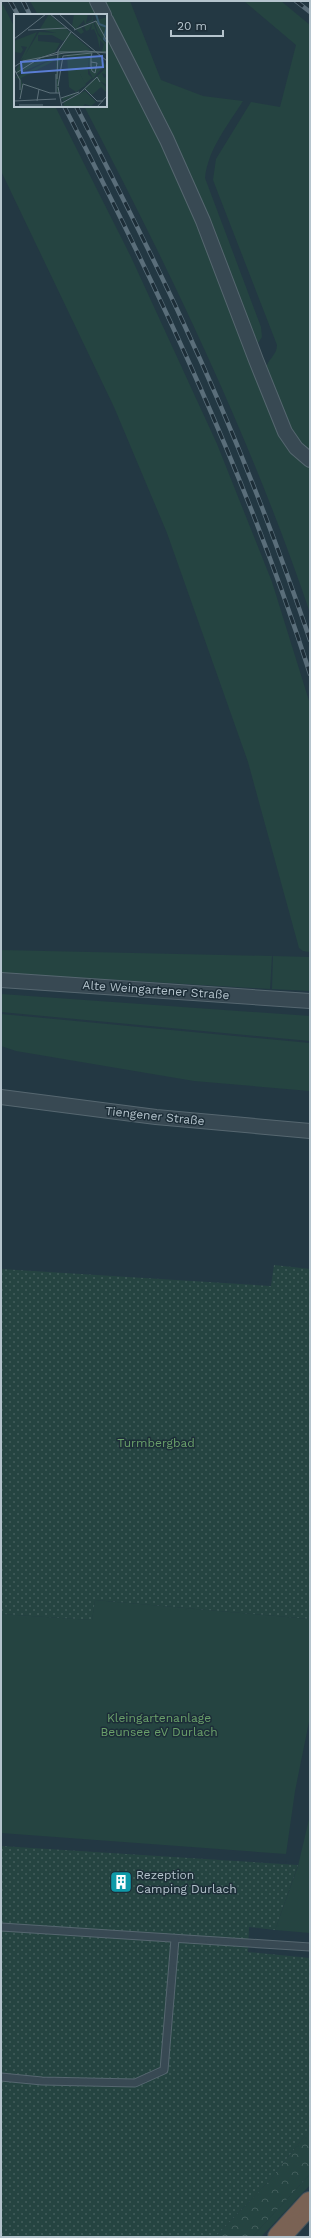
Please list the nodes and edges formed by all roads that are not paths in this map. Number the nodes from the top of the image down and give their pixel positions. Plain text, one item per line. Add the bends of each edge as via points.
1 (96, 1) edge
2 (103, 14) edge
3 (107, 22) edge
4 (310, 460) edge
5 (1, 980) edge
6 (310, 1001) edge
7 (1, 1097) edge
8 (310, 1130) edge
9 (1, 1926) edge
10 (175, 1938) junction
11 (310, 1947) edge
12 (1, 2077) edge
13 (310, 2203) edge
14 (279, 2237) edge

1 - 2 street
3 - 4 street via 203,221 285,432 296,448
5 - 6 street, Alte Weingartener Straße
7 - 8 street, Tiengener Straße via 156,1116
9 - 10 lane
10 - 11 lane
10 - 12 lane via 164,2070 135,2083 42,2081
13 - 14 highway

